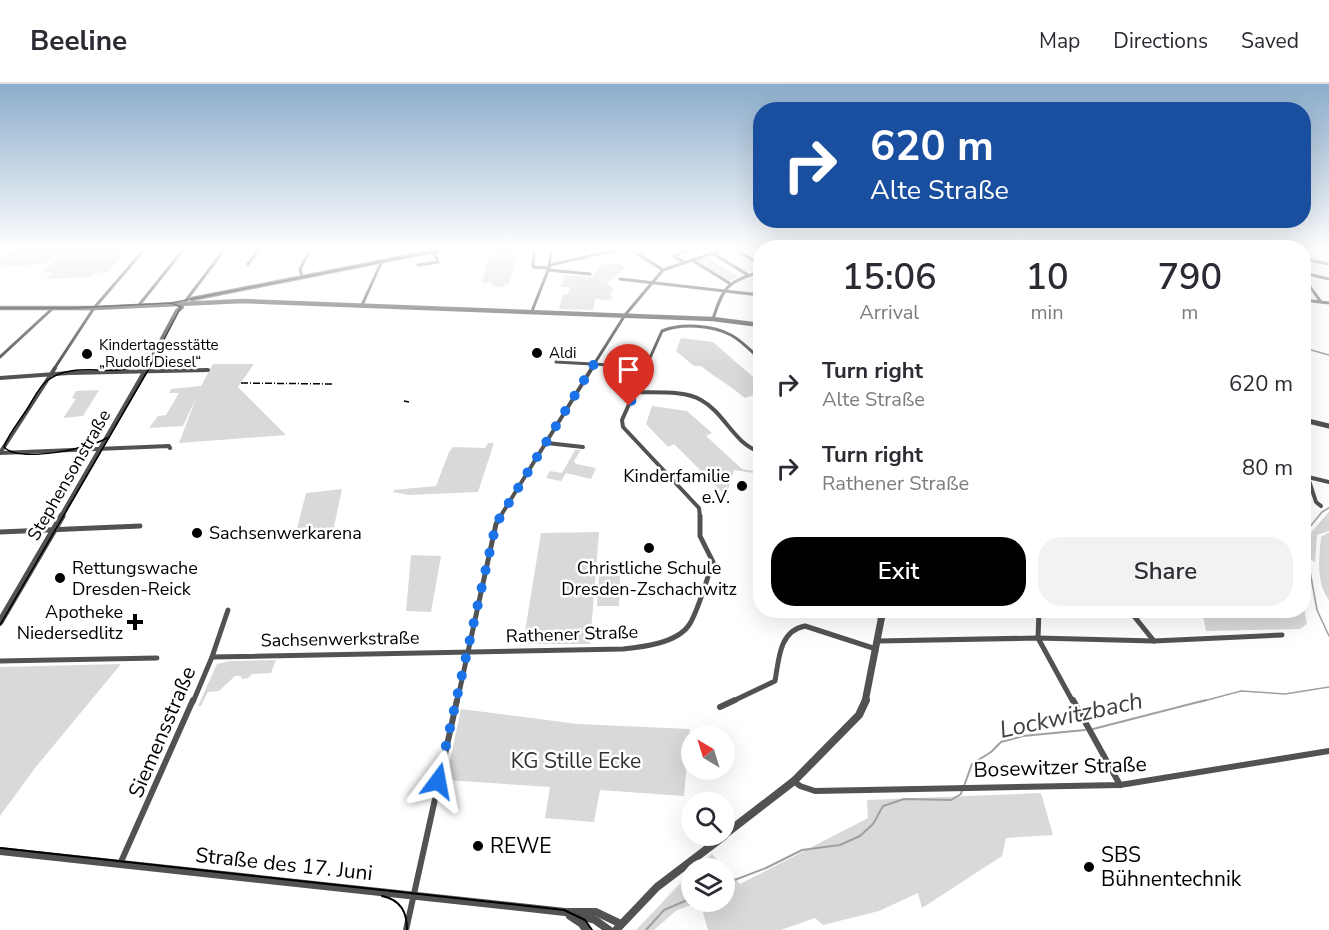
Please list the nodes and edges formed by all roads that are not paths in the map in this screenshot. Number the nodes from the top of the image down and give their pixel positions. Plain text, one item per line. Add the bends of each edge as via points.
1 (110, 289) edge
2 (151, 289) edge
3 (194, 289) edge
4 (246, 289) edge
5 (369, 289) edge
6 (540, 289) edge
7 (646, 289) edge
8 (702, 289) edge
9 (724, 289) edge
10 (1312, 289) edge
11 (722, 292) junction
12 (753, 294) edge
13 (1311, 301) edge
14 (1321, 302) junction
15 (184, 303) junction
16 (1329, 303) edge
17 (139, 305) junction
18 (362, 305) junction
19 (0, 308) edge
20 (53, 308) junction
21 (94, 308) junction
22 (532, 311) junction
23 (626, 315) junction
24 (713, 319) junction
25 (753, 324) edge
26 (753, 353) edge
27 (0, 357) edge
28 (556, 362) dead end
29 (594, 364) junction
30 (646, 367) junction
31 (208, 370) dead end
32 (145, 372) junction
33 (51, 374) junction
34 (0, 378) edge
35 (636, 392) junction
36 (1311, 422) edge
37 (1329, 426) edge
38 (547, 442) junction
39 (583, 447) dead end
40 (170, 448) dead end
41 (101, 449) junction
42 (753, 450) edge
43 (0, 453) edge
44 (1311, 478) edge
45 (1329, 482) edge
46 (1311, 486) edge
47 (1321, 506) dead end
48 (140, 526) dead end
49 (55, 530) junction
50 (0, 532) edge
51 (228, 610) dead end
52 (882, 618) edge
53 (1039, 618) edge
54 (1135, 618) edge
55 (0, 622) edge
56 (1282, 636) dead end
57 (1038, 638) junction
58 (1154, 641) junction
59 (877, 645) junction
60 (468, 650) junction
61 (212, 657) junction
62 (157, 658) dead end
63 (0, 661) edge
64 (720, 707) dead end
65 (1329, 752) edge
66 (794, 781) junction
67 (1120, 785) junction
68 (735, 827) edge
69 (710, 846) edge
70 (0, 851) edge
71 (120, 864) junction
72 (413, 896) junction
73 (565, 912) junction
74 (619, 927) edge
75 (406, 930) edge
76 (586, 930) edge
77 (609, 930) edge

1 - 21 street
2 - 17 street
3 - 15 street
4 - 15 street
5 - 18 street
6 - 22 street
7 - 23 street
8 - 11 street
9 - 11 street
10 - 14 street
11 - 12 street
11 - 24 street
13 - 14 street
14 - 16 street
15 - 17 street
15 - 18 street
15 - 21 street
15 - 32 street, Stephensonstraße
17 - 21 street
18 - 22 street
19 - 20 street
20 - 21 street
20 - 27 street
21 - 33 street
22 - 23 street
23 - 24 street
23 - 29 street
24 - 25 street
26 - 30 street, Rathener Straße via 727,333 671,326 662,331
28 - 29 street
29 - 30 street
29 - 38 street
30 - 35 street, Rathener Straße
31 - 32 street
32 - 33 street
32 - 41 street, Stephensonstraße
33 - 34 street
33 - 43 street
35 - 42 street via 698,398
35 - 60 street, Rathener Straße via 622,420 623,427 699,508 698,532 713,556 689,625 668,638 636,648
36 - 37 street
38 - 39 street
38 - 60 street via 496,524
40 - 41 street
41 - 43 street
41 - 49 street, Stephensonstraße
44 - 45 street
46 - 47 street
48 - 49 street
49 - 50 street
49 - 55 street, Stephensonstraße
51 - 61 street, Siemensstraße
52 - 59 street
53 - 57 street
54 - 58 street
56 - 58 street
57 - 58 street
57 - 59 street
57 - 67 street
59 - 64 street via 796,626 788,630 775,681
59 - 66 street via 867,697 859,715
60 - 61 street, Sachsenwerkstraße
60 - 72 street
61 - 71 street, Siemensstraße
62 - 63 street
65 - 67 street, Bosewitzer Straße
66 - 67 street, Bosewitzer Straße via 815,791
66 - 68 street
69 - 74 street via 673,874
70 - 71 street, Straße des 17. Juni
71 - 72 street, Straße des 17. Juni
72 - 73 street, Straße des 17. Juni
72 - 75 street
73 - 74 street, Straße des 17. Juni via 607,915
73 - 76 street
73 - 77 street, Straße des 17. Juni via 595,920

